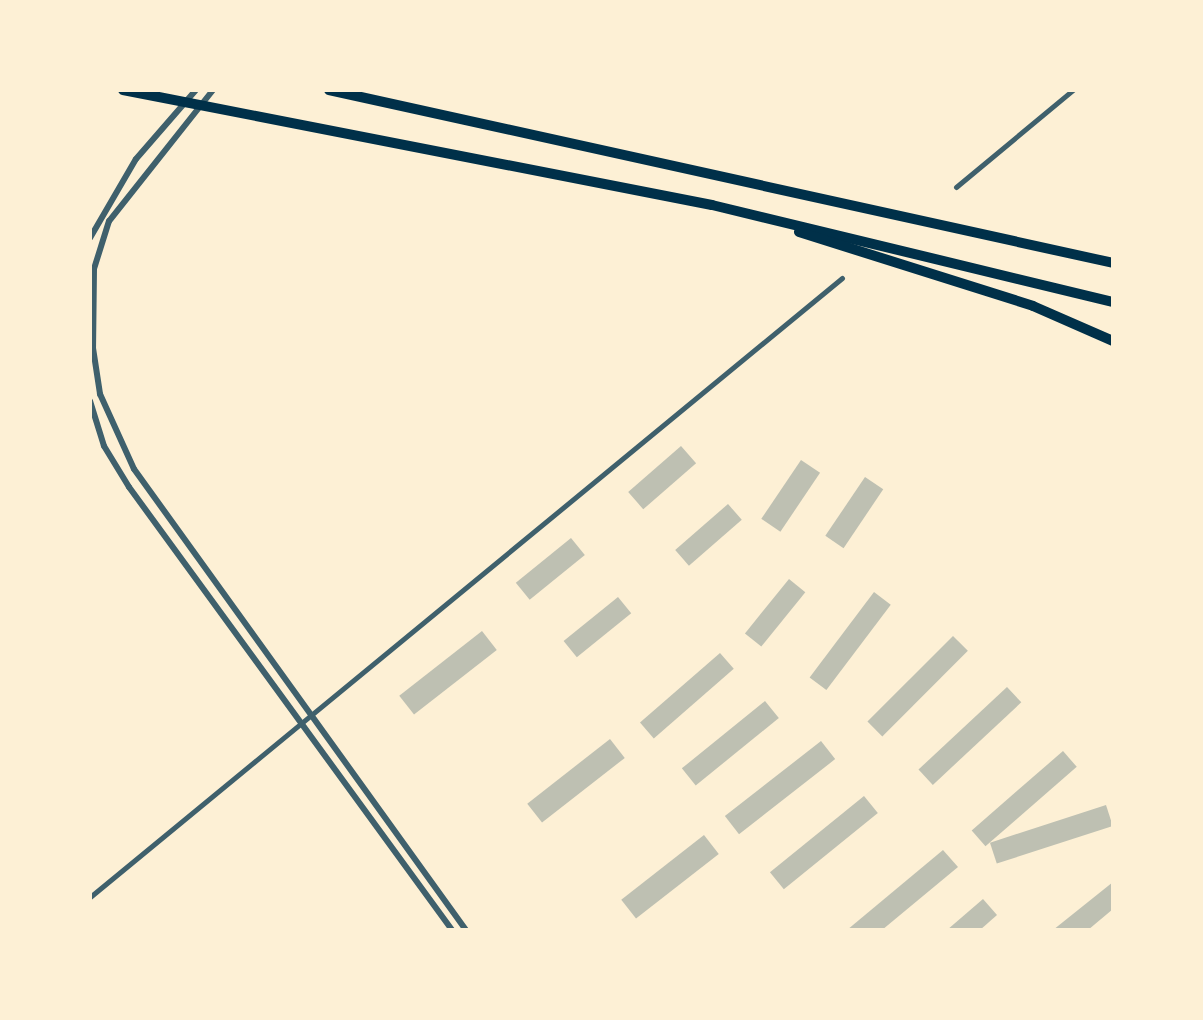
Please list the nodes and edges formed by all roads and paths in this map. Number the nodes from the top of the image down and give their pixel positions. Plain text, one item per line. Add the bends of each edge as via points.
1 (122, 90) edge
2 (196, 90) edge
3 (213, 90) edge
4 (329, 90) edge
5 (1073, 90) edge
6 (956, 187) dead end
7 (712, 205) junction
8 (93, 218) edge
9 (109, 220) junction
10 (90, 238) edge
11 (1113, 262) edge
12 (842, 278) dead end
13 (1113, 302) edge
14 (1113, 342) edge
15 (90, 400) edge
16 (311, 715) junction
17 (302, 722) junction
18 (90, 897) edge
19 (452, 930) edge
20 (466, 930) edge

1 - 7 highway
2 - 8 street
3 - 9 street
4 - 11 highway
5 - 6 street
7 - 13 highway
7 - 14 highway via 1033,306
8 - 9 street
8 - 10 street
9 - 16 street via 94,268 93,348 113,430 134,469
12 - 16 street
15 - 17 street via 104,446 130,487
16 - 17 street
16 - 20 street
17 - 18 street
17 - 19 street

